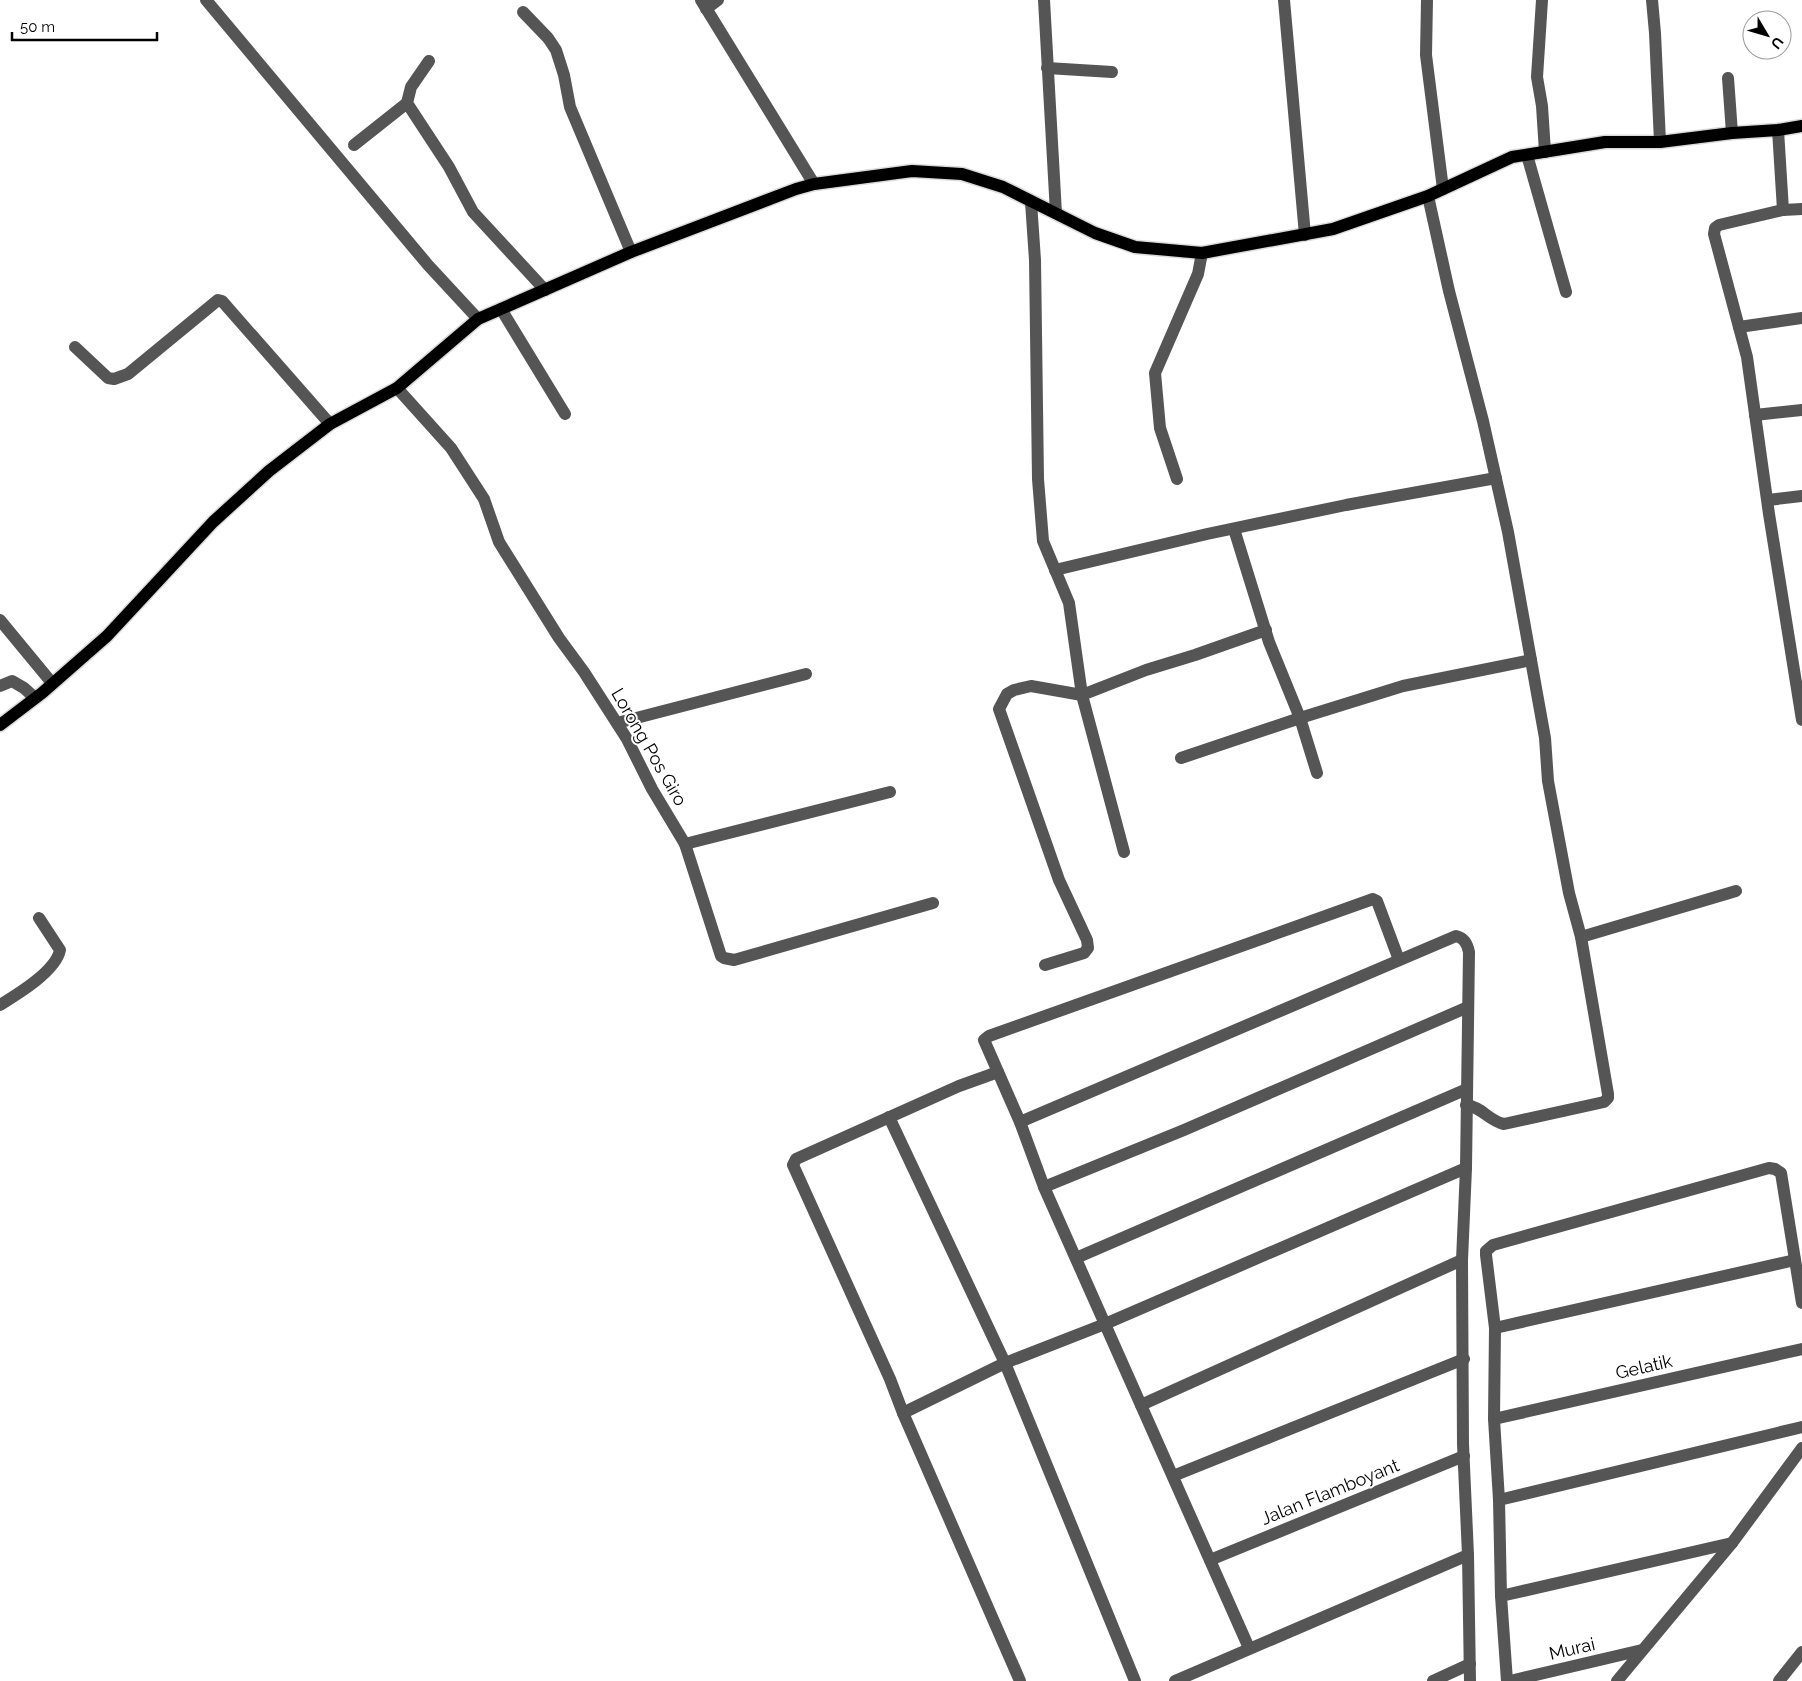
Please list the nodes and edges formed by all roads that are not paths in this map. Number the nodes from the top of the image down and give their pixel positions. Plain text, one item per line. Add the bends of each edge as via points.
1 (206, 0) edge
2 (718, 0) edge
3 (1044, 0) edge
4 (1284, 0) edge
5 (1427, 0) edge
6 (1542, 0) edge
7 (1652, 0) edge
8 (704, 4) edge
9 (523, 12) dead end
10 (429, 61) dead end
11 (1047, 68) junction
12 (1112, 72) dead end
13 (1728, 78) dead end
14 (407, 103) junction
15 (1802, 126) edge
16 (1778, 130) junction
17 (1732, 133) junction
18 (1660, 142) junction
19 (354, 144) dead end
20 (1545, 152) junction
21 (1527, 155) junction
22 (814, 184) junction
23 (1443, 189) junction
24 (1428, 196) junction
25 (1031, 202) junction
26 (1802, 209) edge
27 (1783, 210) junction
28 (1056, 213) junction
29 (1305, 235) junction
30 (630, 252) junction
31 (1202, 253) junction
32 (545, 290) junction
33 (1566, 292) dead end
34 (501, 309) junction
35 (1802, 318) edge
36 (478, 319) junction
37 (1739, 327) junction
38 (75, 347) dead end
39 (397, 388) junction
40 (1802, 410) edge
41 (565, 414) dead end
42 (1755, 415) junction
43 (330, 424) junction
44 (1496, 478) junction
45 (1177, 479) dead end
46 (1802, 496) edge
47 (1768, 500) junction
48 (1234, 529) junction
49 (1055, 570) junction
50 (0, 620) edge
51 (1266, 630) junction
52 (1531, 660) junction
53 (806, 674) dead end
54 (52, 683) junction
55 (0, 686) edge
56 (1800, 692) edge
57 (1082, 695) junction
58 (35, 698) junction
59 (1300, 718) junction
60 (1802, 720) edge
61 (617, 723) junction
62 (0, 725) edge
63 (1181, 758) dead end
64 (1317, 773) dead end
65 (890, 792) dead end
66 (685, 844) junction
67 (1124, 852) dead end
68 (1736, 891) dead end
69 (933, 903) dead end
70 (39, 918) dead end
71 (1581, 937) junction
72 (1399, 960) junction
73 (1045, 965) dead end
74 (0, 1005) edge
75 (1468, 1008) junction
76 (998, 1072) junction
77 (1466, 1089) junction
78 (1466, 1105) junction
79 (889, 1117) junction
80 (1020, 1122) junction
81 (1466, 1168) junction
82 (1044, 1187) junction
83 (1076, 1258) junction
84 (1462, 1260) junction
85 (1795, 1260) junction
86 (1802, 1303) edge
87 (1105, 1324) junction
88 (1495, 1328) junction
89 (1802, 1349) edge
90 (1464, 1359) junction
91 (1005, 1363) junction
92 (1141, 1405) junction
93 (903, 1413) junction
94 (1494, 1419) junction
95 (1802, 1427) edge
96 (1802, 1448) edge
97 (1464, 1456) junction
98 (1173, 1476) junction
99 (1499, 1500) junction
100 (1732, 1543) junction
101 (1468, 1555) junction
102 (1210, 1560) junction
103 (1501, 1596) junction
104 (1249, 1648) junction
105 (1642, 1650) junction
106 (1802, 1652) edge
107 (1470, 1664) junction
108 (1020, 1681) edge
109 (1135, 1681) edge
110 (1175, 1681) edge
111 (1433, 1681) edge
112 (1470, 1681) edge
113 (1508, 1681) edge
114 (1617, 1681) edge
115 (1779, 1681) edge

1 - 36 street via 428,265
2 - 8 street
3 - 11 street
4 - 29 street
5 - 23 street via 1426,55
6 - 20 street via 1537,77
7 - 18 street
8 - 22 street
9 - 30 street via 556,50 570,107
10 - 14 street via 411,87
11 - 12 street
11 - 28 street
13 - 17 street
14 - 19 street
14 - 32 street via 449,167 473,212
15 - 16 main road
16 - 17 main road
16 - 27 street
17 - 18 main road
18 - 20 main road via 1605,142
20 - 21 main road
21 - 23 main road via 1512,157
21 - 33 street
22 - 25 main road via 912,171 962,174 1003,187
22 - 30 main road
23 - 24 main road
24 - 29 main road via 1334,229
24 - 44 street
25 - 28 main road
25 - 49 street via 1035,260 1038,479 1043,541
26 - 27 street
27 - 37 street via 1715,228
28 - 31 main road via 1095,233 1135,247
29 - 31 main road
30 - 32 main road
31 - 45 street via 1198,274 1156,373 1160,428
32 - 34 main road
34 - 36 main road
34 - 41 street
35 - 37 street
36 - 39 main road
37 - 42 street via 1747,356
38 - 43 street via 108,378 114,379 128,374 218,300 222,301
39 - 43 main road
39 - 61 street, Lorong Pos Giro via 451,448 484,499 499,542
40 - 42 street
42 - 47 street
43 - 54 main road via 269,471 214,522 107,636
44 - 48 street
44 - 52 street
46 - 47 street
47 - 56 street
48 - 49 street
48 - 51 street
49 - 57 street via 1069,603
50 - 54 street
51 - 57 street
51 - 59 street
52 - 59 street via 1403,686
52 - 71 street via 1545,738 1548,781 1569,893
53 - 61 street
54 - 58 main road
55 - 58 street via 12,681
56 - 60 street
57 - 67 street
57 - 73 street via 1031,686 1007,694 999,709 1059,880 1087,940 1088,948 1084,953
58 - 62 main road
59 - 63 street
59 - 64 street
61 - 66 street, Lorong Pos Giro
65 - 66 street
66 - 69 street, Lorong Pos Giro via 717,946 724,958 734,960
68 - 71 street
70 - 74 street via 60,950 59,955 34,982
71 - 78 street via 1608,1094 1606,1101 1504,1124 1495,1122 1478,1108
72 - 75 street via 1456,936 1462,938 1469,952
72 - 76 street via 1377,901 1373,899 989,1036 984,1040 985,1045
72 - 80 street
75 - 77 street
75 - 82 street
76 - 79 street
76 - 80 street
77 - 78 street
77 - 83 street
78 - 81 street
79 - 91 street
79 - 93 street via 796,1159 793,1164
80 - 82 street
81 - 84 street
81 - 87 street
82 - 83 street
83 - 87 street
84 - 90 street
84 - 92 street
85 - 86 street
85 - 88 street
85 - 88 street via 1781,1173 1770,1168 1493,1245 1486,1256
87 - 91 street
87 - 92 street
88 - 94 street
89 - 94 street, Gelatik
90 - 97 street
90 - 98 street
91 - 93 street
91 - 109 street
92 - 98 street
93 - 108 street
94 - 99 street
95 - 99 street
96 - 100 street
97 - 101 street
97 - 102 street, Jalan Flamboyant
98 - 102 street
99 - 103 street
100 - 103 street
100 - 105 street
101 - 104 street
101 - 107 street
102 - 104 street
103 - 113 street
104 - 110 street
105 - 113 street, Murai
105 - 114 street
106 - 115 street
107 - 111 street
107 - 112 street

